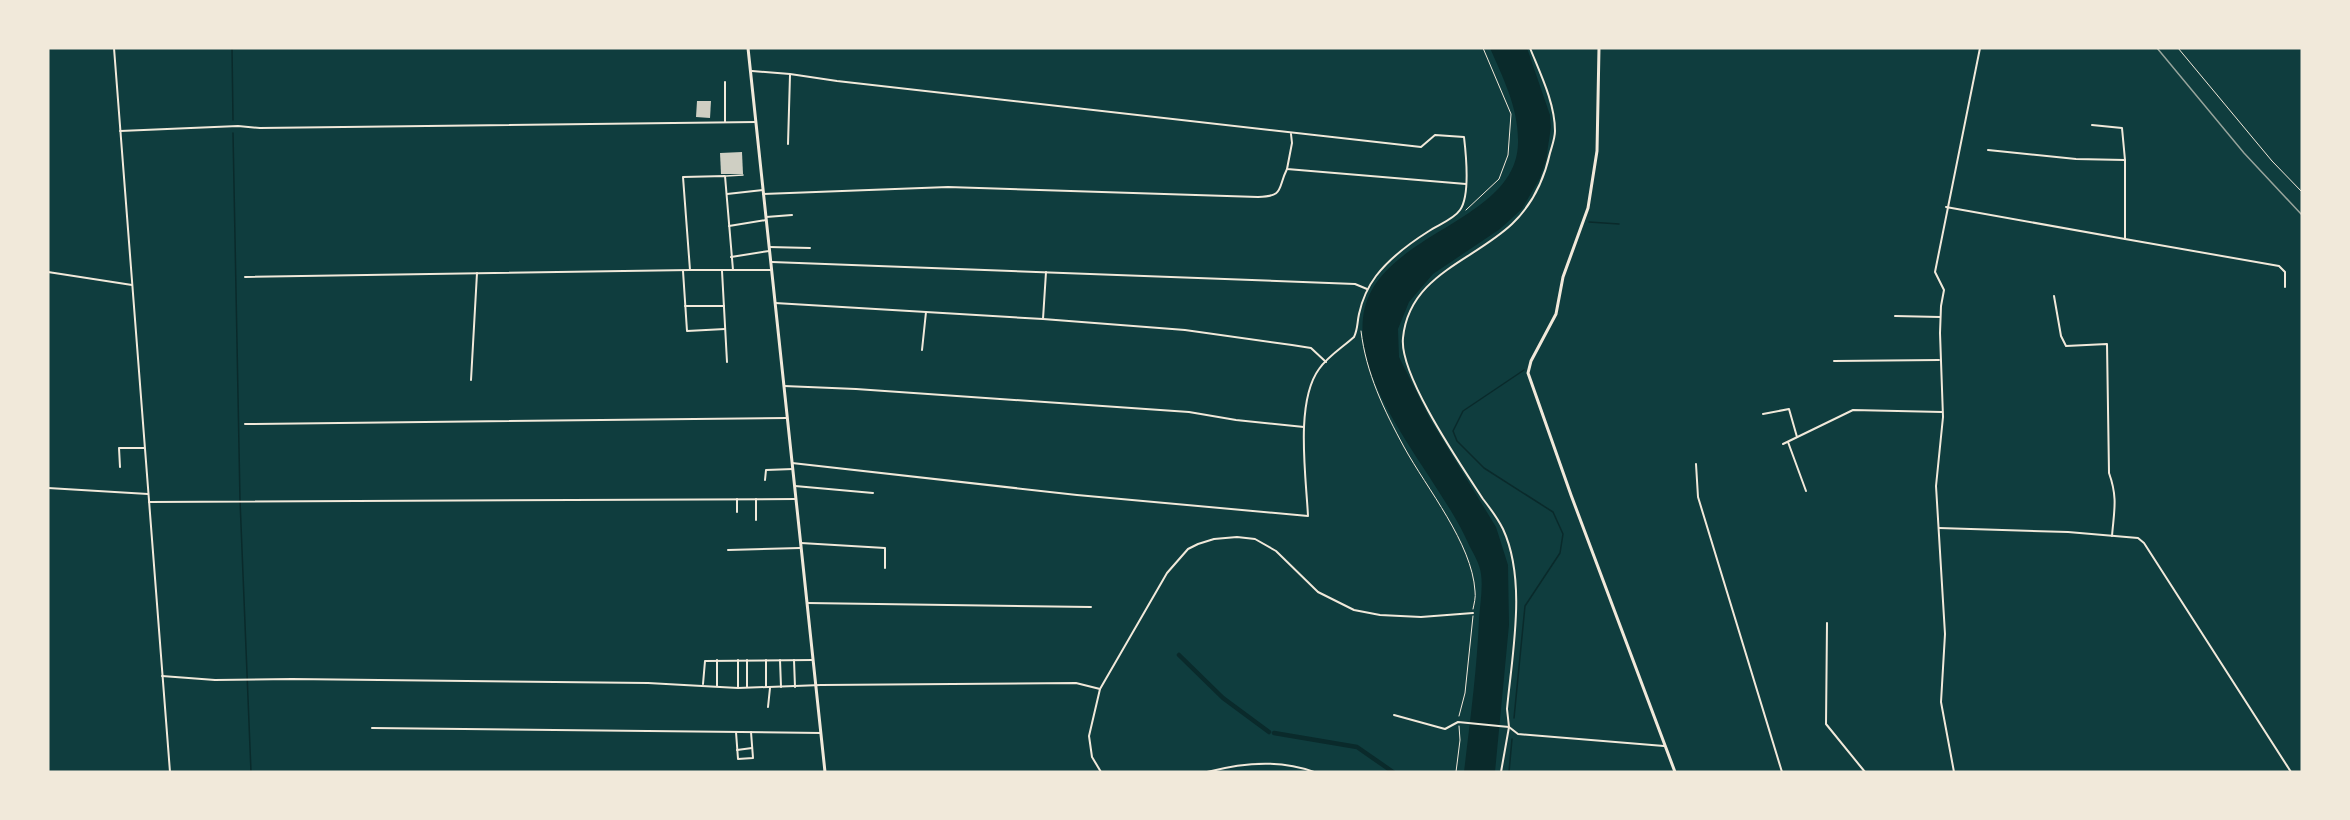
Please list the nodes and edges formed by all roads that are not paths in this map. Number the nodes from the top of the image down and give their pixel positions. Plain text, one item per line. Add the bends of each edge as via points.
1 (114, 48) edge
2 (748, 48) edge
3 (1530, 48) edge
4 (1599, 48) edge
5 (1980, 48) edge
6 (2178, 48) edge
7 (751, 71) junction
8 (790, 74) junction
9 (725, 82) dead end
10 (725, 122) junction
11 (756, 122) junction
12 (2092, 125) dead end
13 (120, 131) junction
14 (1291, 134) junction
15 (788, 144) dead end
16 (1988, 150) dead end
17 (2125, 160) junction
18 (1287, 169) junction
19 (743, 175) dead end
20 (725, 176) junction
21 (1466, 183) junction
22 (763, 192) junction
23 (2302, 192) edge
24 (726, 194) junction
25 (1946, 207) junction
26 (792, 215) dead end
27 (766, 218) junction
28 (729, 226) junction
29 (2125, 239) junction
30 (810, 248) dead end
31 (769, 249) junction
32 (731, 256) junction
33 (771, 261) junction
34 (690, 270) junction
35 (733, 270) junction
36 (771, 270) junction
37 (683, 271) junction
38 (722, 271) junction
39 (48, 272) edge
40 (1046, 272) junction
41 (477, 273) junction
42 (245, 277) dead end
43 (132, 285) junction
44 (2286, 287) dead end
45 (1367, 289) junction
46 (2054, 296) dead end
47 (775, 303) junction
48 (685, 306) junction
49 (724, 306) junction
50 (926, 312) junction
51 (1895, 316) dead end
52 (1941, 317) junction
53 (1043, 319) junction
54 (725, 329) junction
55 (922, 350) dead end
56 (1940, 360) junction
57 (1834, 361) dead end
58 (727, 362) dead end
59 (1326, 362) junction
60 (471, 380) dead end
61 (784, 386) junction
62 (1942, 412) junction
63 (1763, 414) dead end
64 (787, 418) junction
65 (245, 424) dead end
66 (1304, 427) junction
67 (1797, 437) junction
68 (1788, 442) junction
69 (1783, 444) dead end
70 (144, 448) junction
71 (792, 463) junction
72 (1696, 464) dead end
73 (120, 467) dead end
74 (793, 469) junction
75 (765, 480) dead end
76 (795, 486) junction
77 (48, 488) edge
78 (1806, 491) dead end
79 (873, 493) dead end
80 (148, 494) junction
81 (737, 499) junction
82 (756, 499) junction
83 (796, 499) junction
84 (148, 502) junction
85 (737, 512) dead end
86 (756, 520) dead end
87 (1939, 528) junction
88 (2112, 536) junction
89 (801, 543) junction
90 (801, 548) junction
91 (728, 550) dead end
92 (885, 568) dead end
93 (807, 603) junction
94 (1091, 607) dead end
95 (1473, 614) road end
96 (1827, 623) dead end
97 (717, 660) junction
98 (738, 660) junction
99 (747, 660) junction
100 (766, 660) junction
101 (780, 660) junction
102 (794, 660) junction
103 (813, 660) junction
104 (162, 676) junction
105 (703, 685) junction
106 (816, 685) junction
107 (717, 686) junction
108 (781, 687) junction
109 (795, 687) junction
110 (738, 688) junction
111 (747, 688) junction
112 (766, 688) junction
113 (770, 688) junction
114 (1100, 689) junction
115 (768, 707) dead end
116 (1394, 715) dead end
117 (1509, 727) junction
118 (372, 728) dead end
119 (736, 732) junction
120 (751, 732) junction
121 (821, 733) junction
122 (1665, 746) junction
123 (752, 748) junction
124 (737, 750) junction
125 (170, 772) edge
126 (825, 772) edge
127 (1101, 772) edge
128 (1207, 772) edge
129 (1314, 772) edge
130 (1501, 772) edge
131 (1675, 772) edge
132 (1782, 772) edge
133 (1865, 772) edge
134 (1954, 772) edge
135 (2291, 772) edge

1 - 13 street
2 - 7 main road
3 - 117 street via 1551,104 1555,131 1547,167 1534,197 1512,224 1425,289 1407,315 1402,340 1404,359 1415,387 1503,529 1512,558 1516,598
4 - 122 main road via 1597,151 1588,208 1563,278 1556,314 1528,373
5 - 25 street
6 - 23 lane
7 - 8 street
7 - 11 main road
8 - 14 street
8 - 15 street
9 - 10 street
10 - 11 street
10 - 13 street via 238,126
11 - 22 main road
12 - 17 street via 2122,128
13 - 43 street
14 - 18 street
14 - 21 street via 1421,147 1435,135 1464,137
16 - 17 street
17 - 29 street
18 - 21 street
18 - 22 street via 1273,197 948,187
19 - 20 street
20 - 24 street
20 - 34 street via 683,177
21 - 45 street via 1459,212 1393,259
22 - 24 street
22 - 27 main road
24 - 28 street
25 - 29 street
25 - 52 street via 1935,272 1944,290
26 - 27 street
27 - 28 street
27 - 31 main road
28 - 32 street
29 - 44 street via 2279,266 2286,272
30 - 31 street
31 - 32 street
31 - 33 main road
32 - 35 street
33 - 36 main road
33 - 40 street
34 - 37 street
34 - 38 street
35 - 36 street
35 - 38 street
36 - 47 main road
37 - 41 street
37 - 48 street
38 - 49 street
39 - 43 street
40 - 45 street via 1355,284
40 - 53 street
41 - 42 street
41 - 60 street
43 - 70 street
45 - 59 street via 1358,330
46 - 88 street via 2066,346 2107,344 2109,473 2117,506
47 - 50 street
47 - 61 main road
48 - 49 street
48 - 54 street via 687,331
49 - 54 street
50 - 53 street
50 - 55 street
51 - 52 street
52 - 56 street
53 - 59 street via 1185,330 1292,345 1311,348
54 - 58 street
56 - 57 street
56 - 62 street
59 - 66 street via 1306,399
61 - 64 main road
61 - 66 street via 1189,412
62 - 67 street via 1853,410
62 - 87 street via 1936,486
63 - 67 street via 1789,409
64 - 65 street
64 - 71 main road
66 - 71 street via 1308,516
67 - 68 street
68 - 69 street
68 - 78 street
70 - 73 street via 119,448
70 - 80 street
71 - 74 main road
72 - 132 street via 1698,497
74 - 75 street via 766,470
74 - 76 main road
76 - 79 street
76 - 83 main road
77 - 80 street
80 - 84 street
81 - 82 street
81 - 84 street
81 - 85 street
82 - 83 street
82 - 86 street
83 - 89 main road
84 - 104 street
87 - 88 street
87 - 134 street via 1946,634 1941,702
88 - 135 street via 2138,538 2144,543
89 - 90 main road
89 - 92 street via 885,548
90 - 91 street
90 - 93 main road
93 - 94 street
93 - 103 main road
95 - 114 street via 1421,617 1354,610 1318,592 1276,551 1255,538 1214,539 1188,549 1167,573
96 - 133 street via 1826,724
97 - 98 street
97 - 105 street via 705,660
97 - 107 street
98 - 99 street
98 - 110 street
99 - 100 street
99 - 111 street
100 - 101 street
100 - 112 street
101 - 102 street
101 - 108 street
102 - 103 street
102 - 109 street
103 - 106 main road
104 - 105 street via 215,680
104 - 125 street
105 - 107 street
106 - 109 street
106 - 114 street via 1076,683
106 - 121 main road
107 - 110 street
108 - 109 street
108 - 113 street
110 - 111 street
111 - 112 street
112 - 113 street
113 - 115 street
114 - 127 street via 1089,736 1092,757
116 - 117 street via 1445,729 1458,722
117 - 122 street via 1518,734
117 - 130 street
118 - 119 street
119 - 120 street
119 - 124 street
120 - 121 street
120 - 123 street
121 - 126 main road
122 - 131 main road
123 - 124 street
123 - 124 street via 753,758 738,759
128 - 129 street via 1269,764

